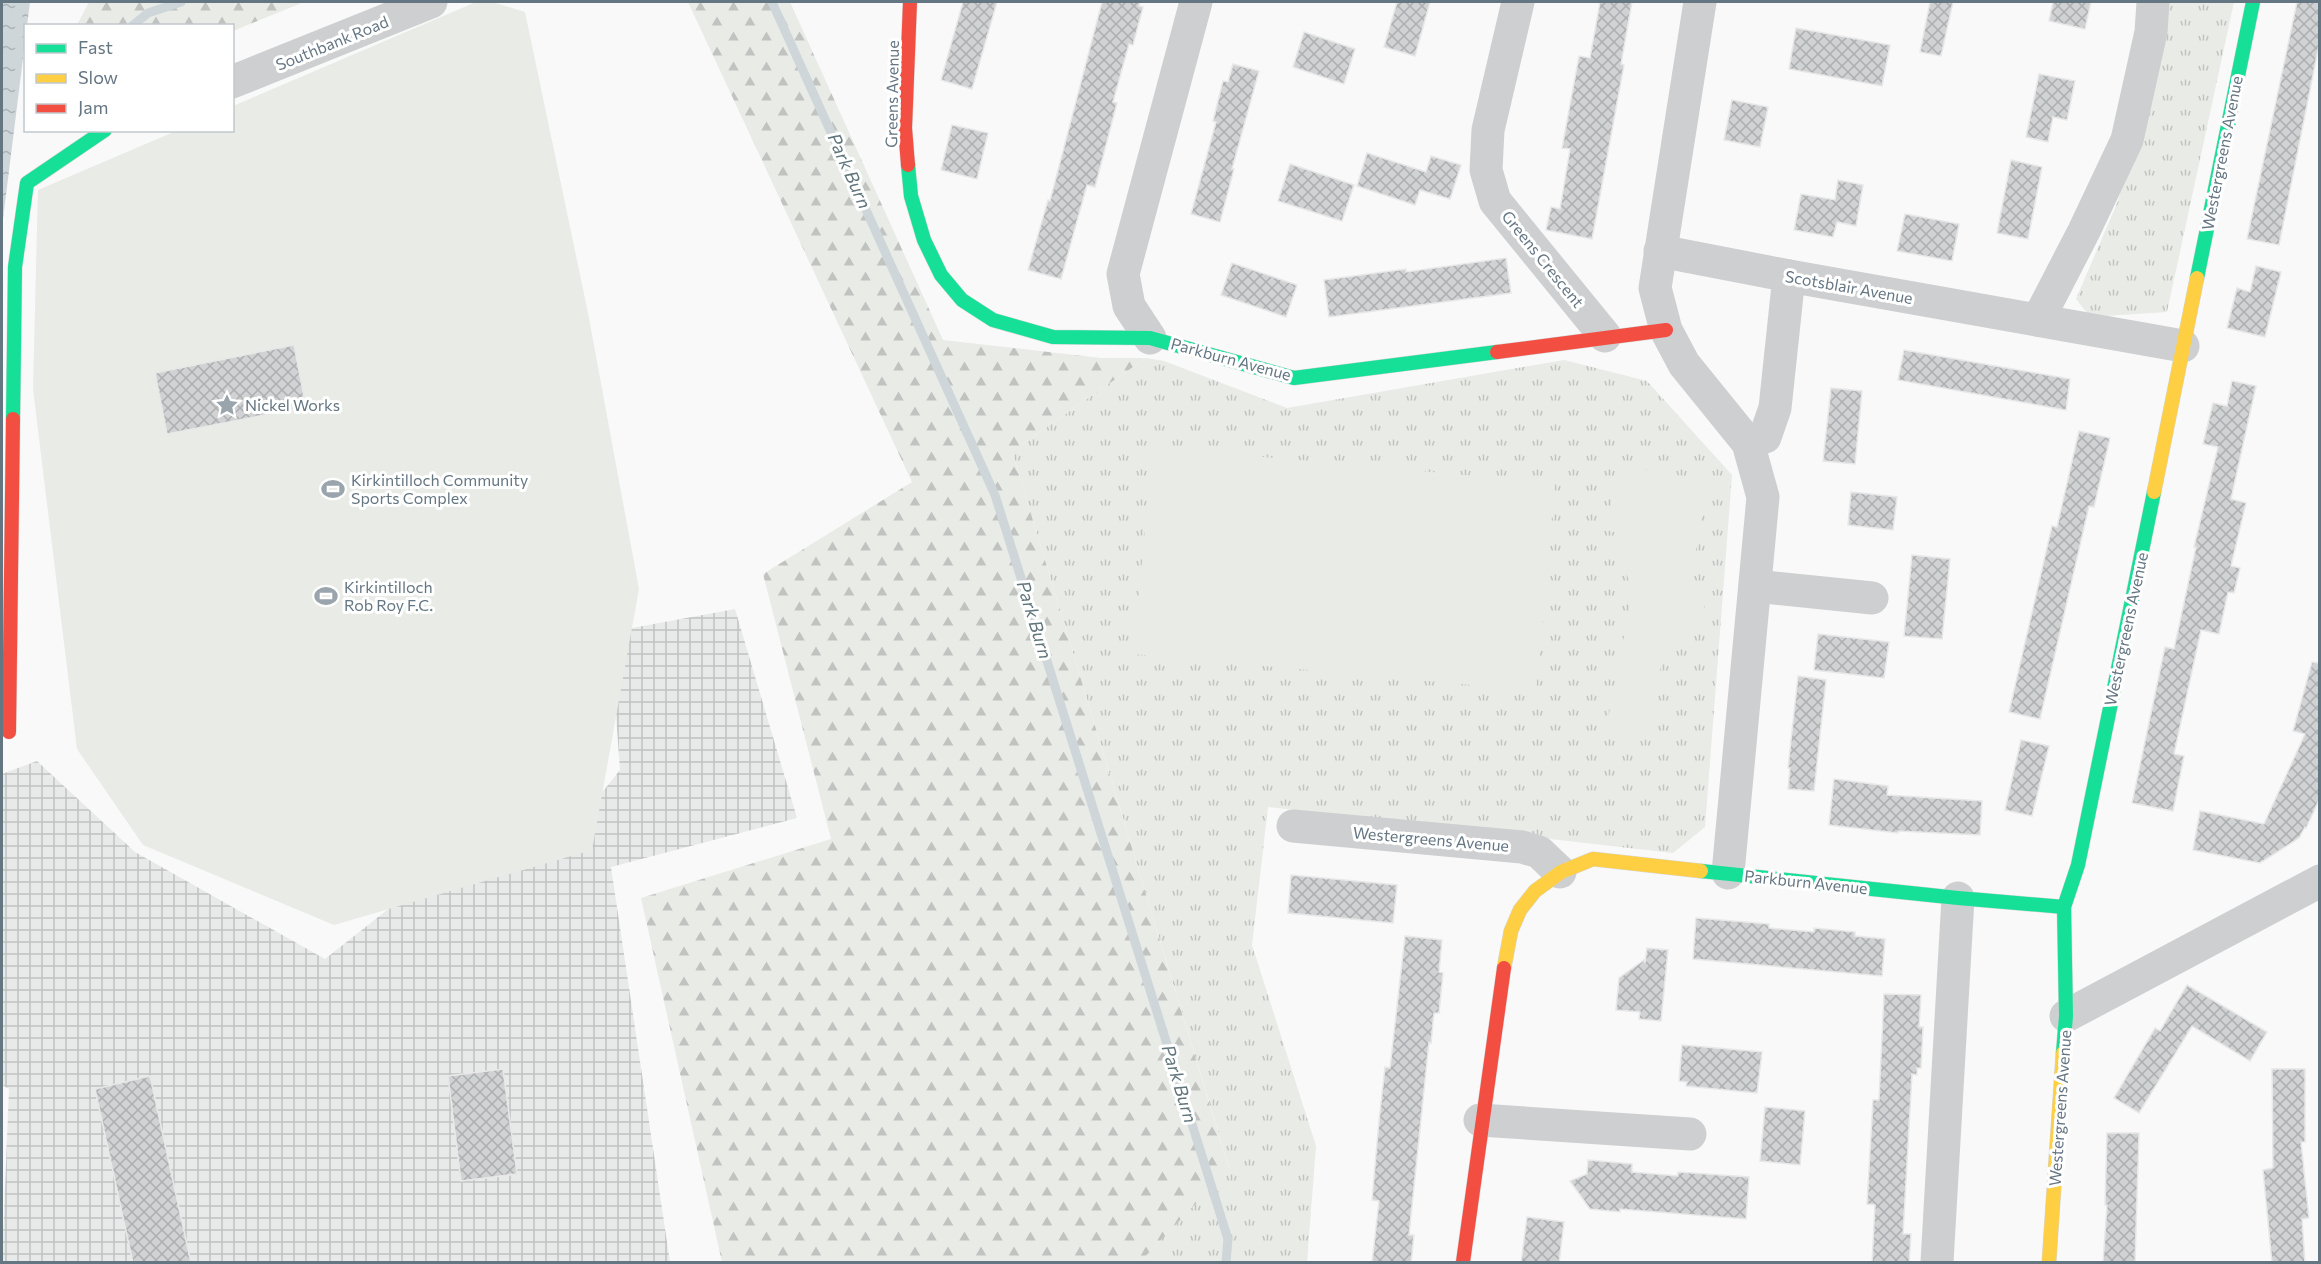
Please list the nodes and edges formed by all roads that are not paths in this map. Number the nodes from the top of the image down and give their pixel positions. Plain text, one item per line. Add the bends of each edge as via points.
1 (431, 2) edge
2 (910, 2) edge
3 (1196, 2) edge
4 (1518, 2) edge
5 (1700, 2) edge
6 (2153, 2) edge
7 (2253, 2) edge
8 (234, 81) edge
9 (101, 132) edge
10 (1660, 251) junction
11 (1789, 276) junction
12 (2038, 320) junction
13 (1666, 330) junction
14 (1605, 336) junction
15 (1150, 338) junction
16 (2183, 346) junction
17 (1748, 443) junction
18 (1755, 586) junction
19 (1872, 598) dead end
20 (9, 732) dead end
21 (1293, 826) dead end
22 (1560, 872) junction
23 (1728, 873) junction
24 (2319, 881) edge
25 (1958, 898) junction
26 (2064, 907) junction
27 (2066, 1017) junction
28 (1480, 1120) junction
29 (1690, 1134) dead end
30 (1463, 1263) edge
31 (1937, 1263) edge
32 (2049, 1263) edge

1 - 8 street, Southbank Road
2 - 15 street, Greens Avenue via 905,128 911,196 924,240 941,275 962,300 993,320 1053,337
3 - 15 street, Parkburn Avenue via 1123,274 1129,306
4 - 14 street, Greens Crescent via 1488,130 1486,170 1495,201
5 - 10 street
6 - 12 street via 2151,32 2127,140
7 - 16 street, Westergreens Avenue
9 - 20 street via 27,183 15,267
10 - 11 street, Scotsblair Avenue
10 - 13 street via 1655,288
11 - 12 street, Scotsblair Avenue
11 - 17 street via 1775,408 1765,438
12 - 16 street, Scotsblair Avenue
13 - 14 street, Parkburn Avenue
13 - 17 street, Parkburn Avenue via 1684,364
14 - 15 street, Parkburn Avenue via 1294,378
16 - 26 street, Westergreens Avenue via 2078,865
17 - 18 street, Parkburn Avenue via 1762,497
18 - 19 street
18 - 23 street, Parkburn Avenue
21 - 22 street, Westergreens Avenue via 1522,847 1539,852
22 - 23 street via 1593,859
22 - 28 street via 1533,892 1519,912 1509,941
23 - 25 street, Parkburn Avenue
24 - 27 street
25 - 26 street, Parkburn Avenue
25 - 31 street
26 - 27 street, Westergreens Avenue
27 - 32 street, Westergreens Avenue
28 - 29 street
28 - 30 street

